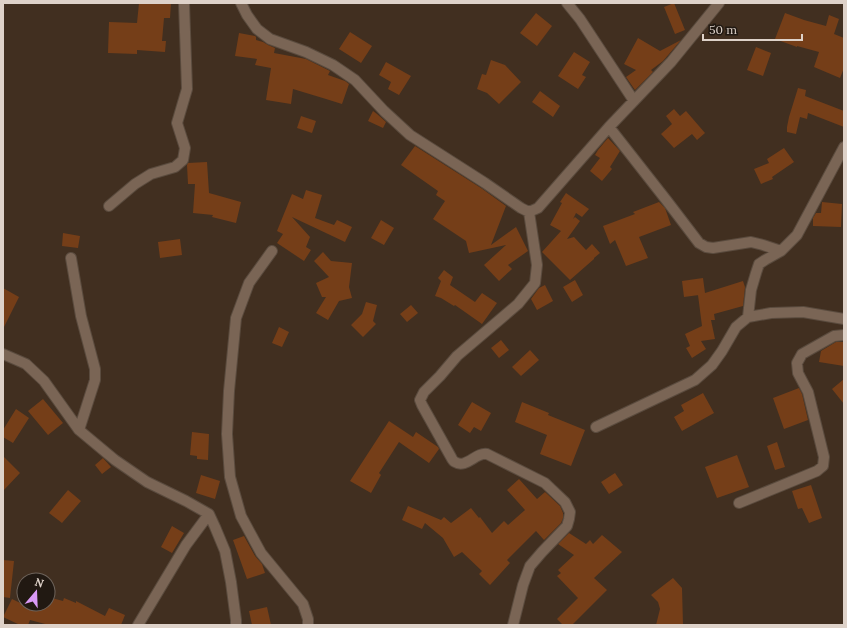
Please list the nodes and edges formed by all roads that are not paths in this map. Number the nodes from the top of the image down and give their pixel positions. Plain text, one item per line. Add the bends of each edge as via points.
1 (184, 3) edge
2 (241, 3) edge
3 (567, 3) edge
4 (719, 3) edge
5 (634, 101) junction
6 (609, 127) junction
7 (844, 147) edge
8 (109, 206) dead end
9 (529, 212) junction
10 (272, 251) dead end
11 (781, 251) junction
12 (71, 258) dead end
13 (748, 317) junction
14 (844, 319) edge
15 (844, 335) edge
16 (3, 354) edge
17 (596, 427) dead end
18 (79, 430) junction
19 (739, 503) dead end
20 (208, 514) junction
21 (138, 625) edge
22 (236, 625) edge
23 (308, 625) edge
24 (513, 625) edge

1 - 8 street via 187,89 177,123 185,148 183,160 175,167 151,174
2 - 9 street via 257,29 270,39 333,65 355,80 410,135
3 - 5 street
4 - 5 street via 671,62
5 - 6 street
6 - 9 street via 538,208
6 - 11 street via 699,243 713,248 751,242
7 - 11 street via 797,235
9 - 24 street via 537,265 535,283 518,304 457,356 424,392 420,400 456,463 463,464 480,454 487,454 545,482 565,502 570,512 567,526 530,566
10 - 23 street via 249,283 236,318 227,434 230,477 241,516 261,552 303,604
11 - 13 street via 759,264 751,290
12 - 18 street via 81,316 95,369 95,380
13 - 14 street via 803,312
13 - 17 street via 736,327 712,365 695,380
15 - 19 street via 834,336 802,354 797,363 798,373 810,399 824,457 823,466
16 - 18 street via 26,364 44,381
18 - 20 street via 147,482
20 - 21 street via 186,545
20 - 22 street via 225,550

